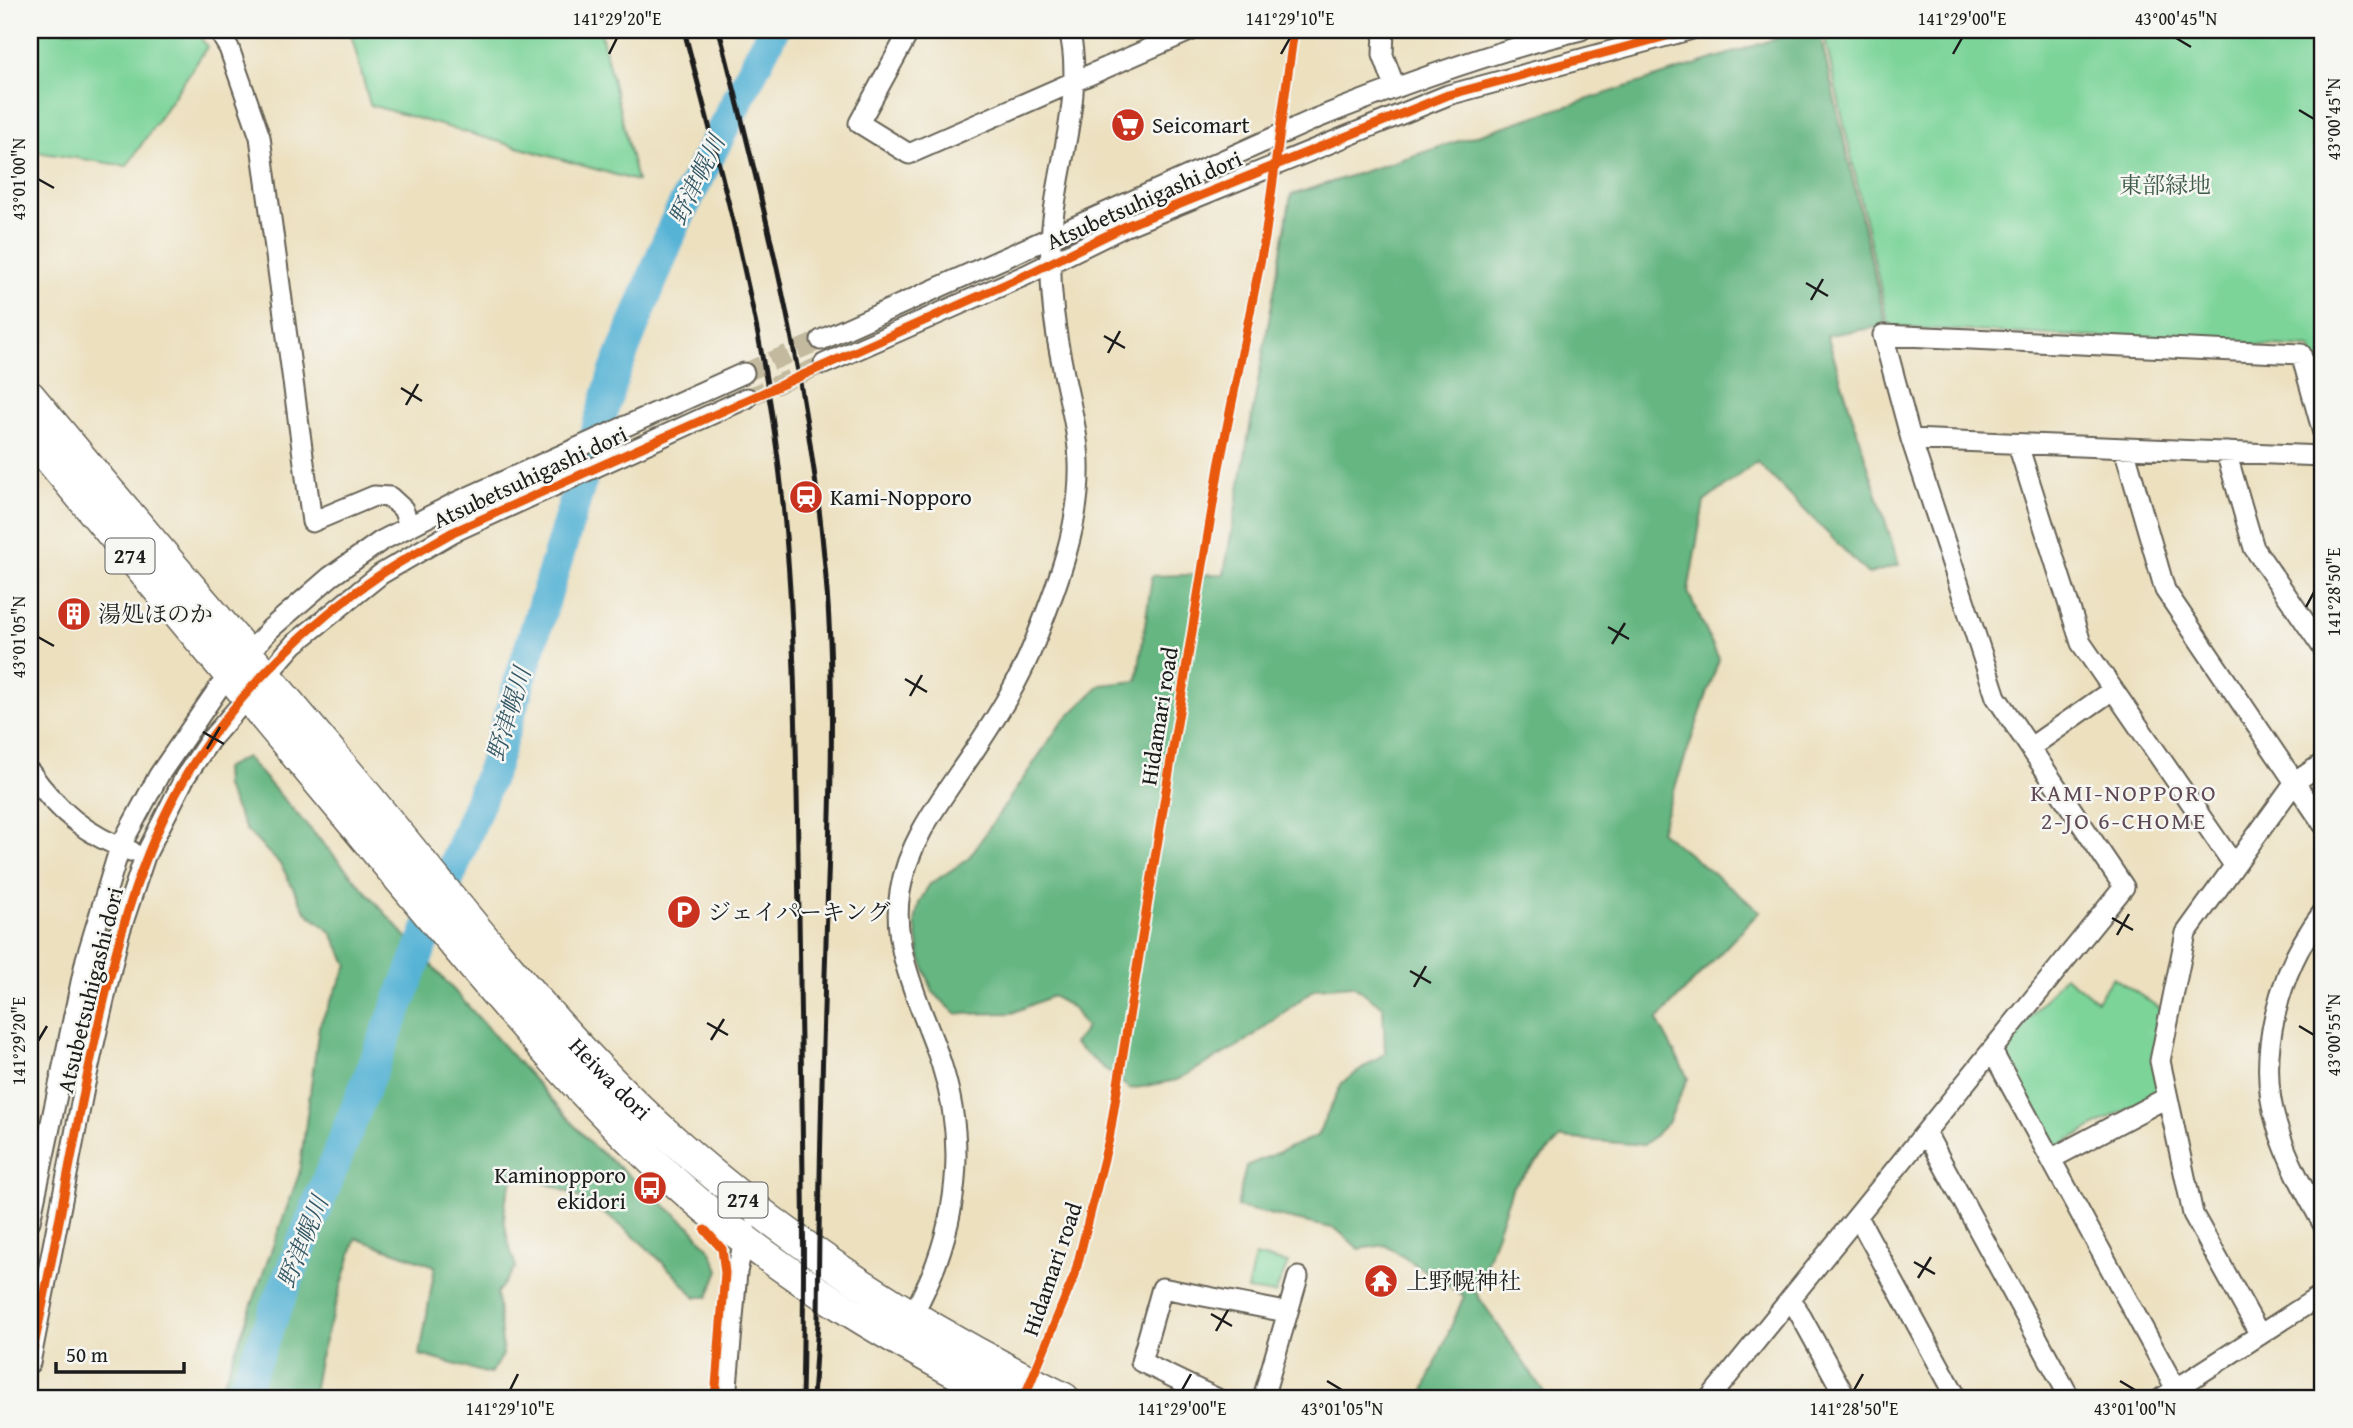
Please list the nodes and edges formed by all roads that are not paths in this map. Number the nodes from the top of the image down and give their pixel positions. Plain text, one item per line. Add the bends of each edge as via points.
1 (218, 30) edge
2 (910, 30) edge
3 (1069, 30) edge
4 (1192, 30) edge
5 (1384, 30) edge
6 (1581, 30) edge
7 (1689, 30) edge
8 (1547, 34) edge
9 (1073, 82) junction
10 (1395, 87) junction
11 (1051, 239) junction
12 (1052, 261) junction
13 (821, 340) tunnel mouth
14 (824, 364) tunnel mouth
15 (744, 373) tunnel mouth
16 (30, 396) edge
17 (747, 398) tunnel mouth
18 (2323, 433) edge
19 (30, 436) edge
20 (1911, 439) junction
21 (2018, 445) junction
22 (2124, 448) junction
23 (2226, 452) junction
24 (2323, 456) edge
25 (409, 525) junction
26 (2323, 648) edge
27 (257, 664) junction
28 (238, 687) junction
29 (2111, 691) junction
30 (2031, 747) junction
31 (2323, 763) edge
32 (30, 772) edge
33 (2295, 782) junction
34 (2323, 824) edge
35 (120, 848) junction
36 (145, 856) junction
37 (2234, 865) junction
38 (2323, 912) edge
39 (1992, 1051) junction
40 (59, 1082) junction
41 (84, 1088) junction
42 (2166, 1098) junction
43 (1926, 1133) junction
44 (2051, 1159) junction
45 (749, 1205) junction
46 (1858, 1217) junction
47 (30, 1221) edge
48 (2323, 1224) edge
49 (744, 1238) junction
50 (1298, 1277) dead end
51 (2323, 1294) edge
52 (1791, 1298) junction
53 (1286, 1312) junction
54 (906, 1330) junction
55 (2260, 1335) junction
56 (30, 1363) edge
57 (1728, 1390) edge
58 (2169, 1394) edge
59 (726, 1398) edge
60 (1003, 1398) edge
61 (1064, 1398) edge
62 (1216, 1398) edge
63 (1263, 1398) edge
64 (1710, 1398) edge
65 (1846, 1398) edge
66 (1957, 1398) edge
67 (2070, 1398) edge

1 - 25 street via 229,48 260,137 312,522 374,496 390,497
2 - 9 street via 859,123 909,154
3 - 9 street
4 - 9 street
5 - 10 street via 1383,55
6 - 8 street, Atsubetsuhigashi dori
7 - 12 street, Atsubetsuhigashi dori via 1448,94
8 - 10 street, Atsubetsuhigashi dori
9 - 11 street
10 - 11 street, Atsubetsuhigashi dori
11 - 12 street
11 - 13 street, Atsubetsuhigashi dori
12 - 14 street, Atsubetsuhigashi dori
12 - 54 street via 1057,339 1079,460 1070,536 1026,662 922,831 900,892 898,924 904,956 942,1065 957,1146 950,1218 936,1266
15 - 25 street, Atsubetsuhigashi dori
16 - 27 highway, 274
17 - 27 street, Atsubetsuhigashi dori via 453,532 381,574 294,644
18 - 20 street via 2301,354 1883,335
19 - 28 highway, 274
20 - 21 street
20 - 30 street via 1996,697
21 - 22 street
21 - 29 street via 2081,643
22 - 23 street
22 - 33 street via 2165,590
23 - 24 street
23 - 26 street via 2254,548
25 - 27 street, Atsubetsuhigashi dori via 330,577 270,629
27 - 28 street, Atsubetsuhigashi dori
27 - 28 street, Atsubetsuhigashi dori
27 - 45 highway, Heiwa dori / 274 via 478,929 608,1076 667,1135
28 - 35 street, Atsubetsuhigashi dori via 159,775
28 - 36 street, Atsubetsuhigashi dori
28 - 49 highway, Heiwa dori / 274 via 545,1053 614,1125
29 - 30 street
29 - 37 street
30 - 39 street via 2124,887
31 - 33 street
32 - 35 street via 69,817
33 - 34 street
33 - 37 street
35 - 36 street
35 - 40 street, Atsubetsuhigashi dori via 86,959
36 - 41 street, Atsubetsuhigashi dori via 119,934
37 - 42 street via 2186,933 2160,1061
38 - 48 street via 2298,950 2273,1014 2270,1071 2276,1124 2297,1179
39 - 43 street
39 - 44 street
40 - 41 street
40 - 47 street, Atsubetsuhigashi dori
41 - 56 street, Atsubetsuhigashi dori
42 - 44 street
42 - 55 street via 2193,1214
43 - 46 street
43 - 67 street
44 - 58 street
45 - 49 street
45 - 54 highway, Heiwa dori / 274
46 - 52 street
46 - 66 street
49 - 54 highway, Heiwa dori / 274 via 808,1285
49 - 59 street
50 - 53 street
51 - 55 street
52 - 57 street
52 - 65 street
53 - 62 street via 1162,1288 1141,1362
53 - 63 street
54 - 60 highway, Heiwa dori / 274
54 - 61 highway, Heiwa dori / 274
55 - 58 street
57 - 64 street

